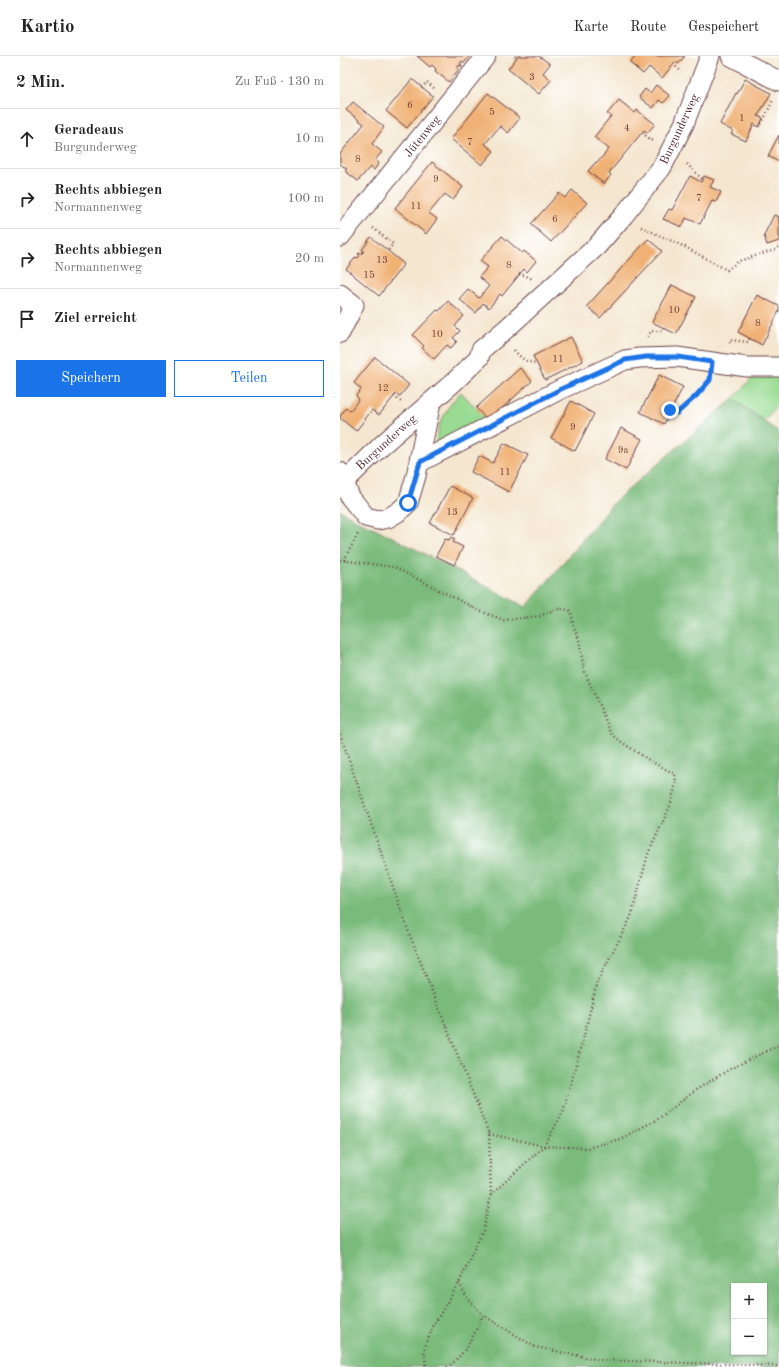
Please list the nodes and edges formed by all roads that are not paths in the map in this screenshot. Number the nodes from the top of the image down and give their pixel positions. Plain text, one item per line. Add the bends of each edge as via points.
1 (486, 56) edge
2 (710, 56) edge
3 (731, 56) edge
4 (777, 88) edge
5 (340, 237) edge
6 (340, 294) edge
7 (340, 333) edge
8 (779, 367) edge
9 (431, 402) junction
10 (420, 462) junction
11 (342, 477) edge

1 - 5 street, Jütenweg
2 - 9 street, Burgunderweg via 684,124 662,167 624,215 597,246 481,350 479,358
3 - 4 street
6 - 7 street via 354,305
8 - 10 street via 756,367 678,357 625,360 561,389
9 - 10 street, Burgunderweg
9 - 11 street, Burgunderweg via 369,457
10 - 11 street, Burgunderweg via 408,503 388,518 378,520 366,517 350,497

